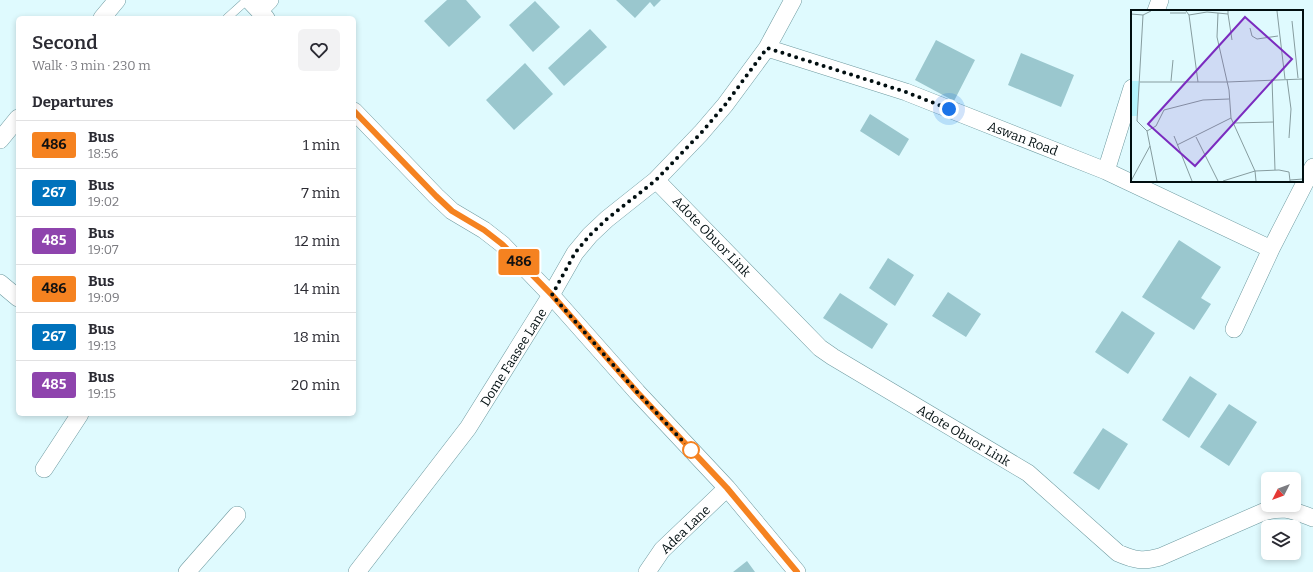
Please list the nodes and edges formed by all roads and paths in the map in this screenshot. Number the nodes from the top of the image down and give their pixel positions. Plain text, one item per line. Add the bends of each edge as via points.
1 (117, 0) edge
2 (1160, 0) edge
3 (790, 1) edge
4 (258, 6) edge
5 (1156, 10) edge
6 (104, 16) edge
7 (232, 16) edge
8 (767, 48) junction
9 (1131, 91) edge
10 (356, 113) edge
11 (16, 120) edge
12 (0, 140) edge
13 (1313, 167) edge
14 (1106, 171) junction
15 (656, 180) junction
16 (1271, 249) junction
17 (0, 283) edge
18 (552, 295) junction
19 (16, 296) edge
20 (1234, 329) dead end
21 (79, 416) edge
22 (44, 469) dead end
23 (727, 488) junction
24 (237, 515) dead end
25 (1313, 518) edge
26 (187, 572) edge
27 (357, 572) edge
28 (647, 572) edge
29 (797, 572) edge

1 - 6 street
2 - 5 street
3 - 8 street, Dome Faasee Lane
4 - 7 lane
8 - 14 street, Aswan Road via 906,92
8 - 15 street, Dome Faasee Lane via 725,105
9 - 14 street
10 - 18 street via 452,211 502,244
11 - 12 street
13 - 16 street
14 - 16 street, Aswan Road
15 - 18 street, Dome Faasee Lane via 590,235 575,253
15 - 25 street, Adote Obuor Link via 820,348 1028,473 1118,553 1133,559 1149,560 1160,557 1263,512 1277,509 1287,509
16 - 20 street
17 - 19 street
18 - 23 street via 637,392
18 - 27 street, Dome Faasee Lane via 468,428
21 - 22 street
23 - 28 street, Adea Lane via 662,550
23 - 29 street
24 - 26 street

